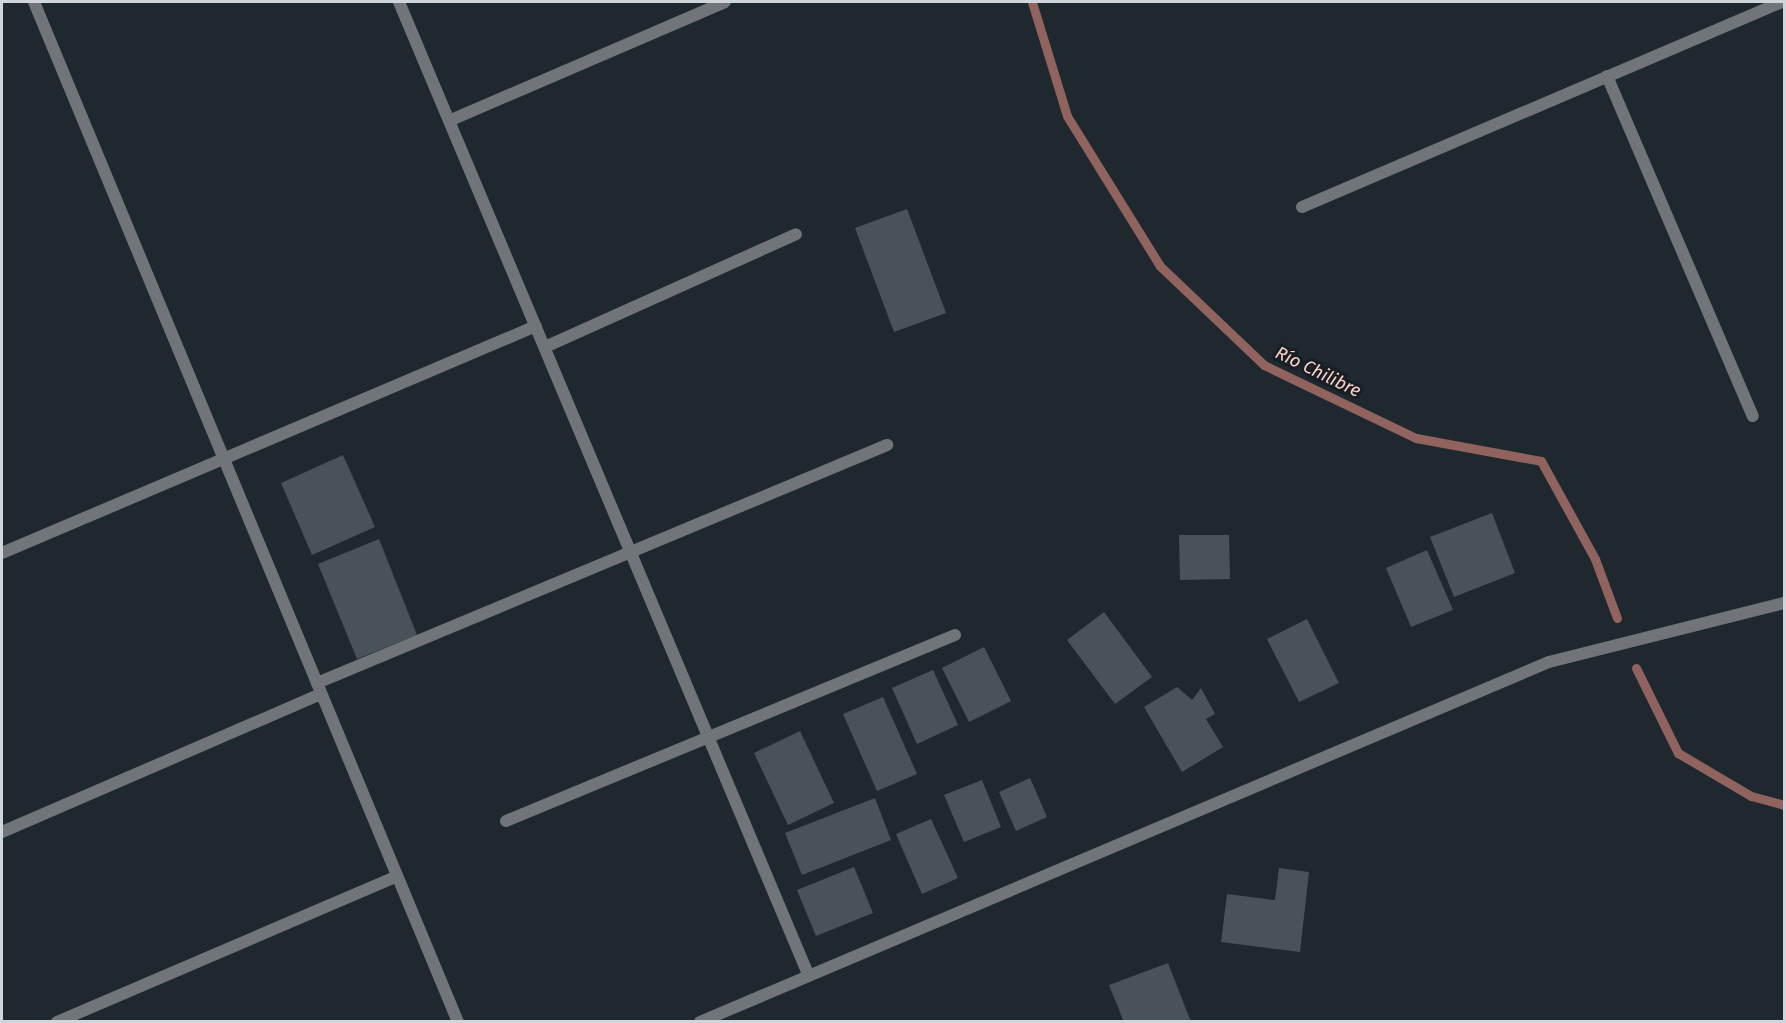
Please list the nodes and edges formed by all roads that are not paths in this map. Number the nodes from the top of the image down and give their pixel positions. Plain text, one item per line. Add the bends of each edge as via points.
1 (34, 2) edge
2 (399, 2) edge
3 (725, 2) edge
4 (1782, 2) edge
5 (1607, 76) junction
6 (451, 120) junction
7 (1302, 207) dead end
8 (796, 234) dead end
9 (536, 326) junction
10 (545, 347) junction
11 (1753, 416) dead end
12 (887, 445) dead end
13 (223, 459) junction
14 (631, 552) junction
15 (2, 553) edge
16 (1785, 603) edge
17 (955, 635) dead end
18 (319, 689) junction
19 (710, 740) junction
20 (506, 821) dead end
21 (2, 832) edge
22 (397, 876) junction
23 (808, 974) junction
24 (57, 1022) edge
25 (458, 1022) edge
26 (700, 1022) edge

1 - 13 street
2 - 6 street
3 - 6 street
4 - 5 street
5 - 7 street
5 - 11 street
6 - 9 street
8 - 10 street
9 - 10 street
9 - 13 street
10 - 14 street
12 - 14 street
13 - 15 street
13 - 18 street
14 - 18 street
14 - 19 street
16 - 23 street via 1549,662
17 - 19 street
18 - 21 street
18 - 22 street
19 - 20 street
19 - 23 street
22 - 24 street
22 - 25 street
23 - 26 street

